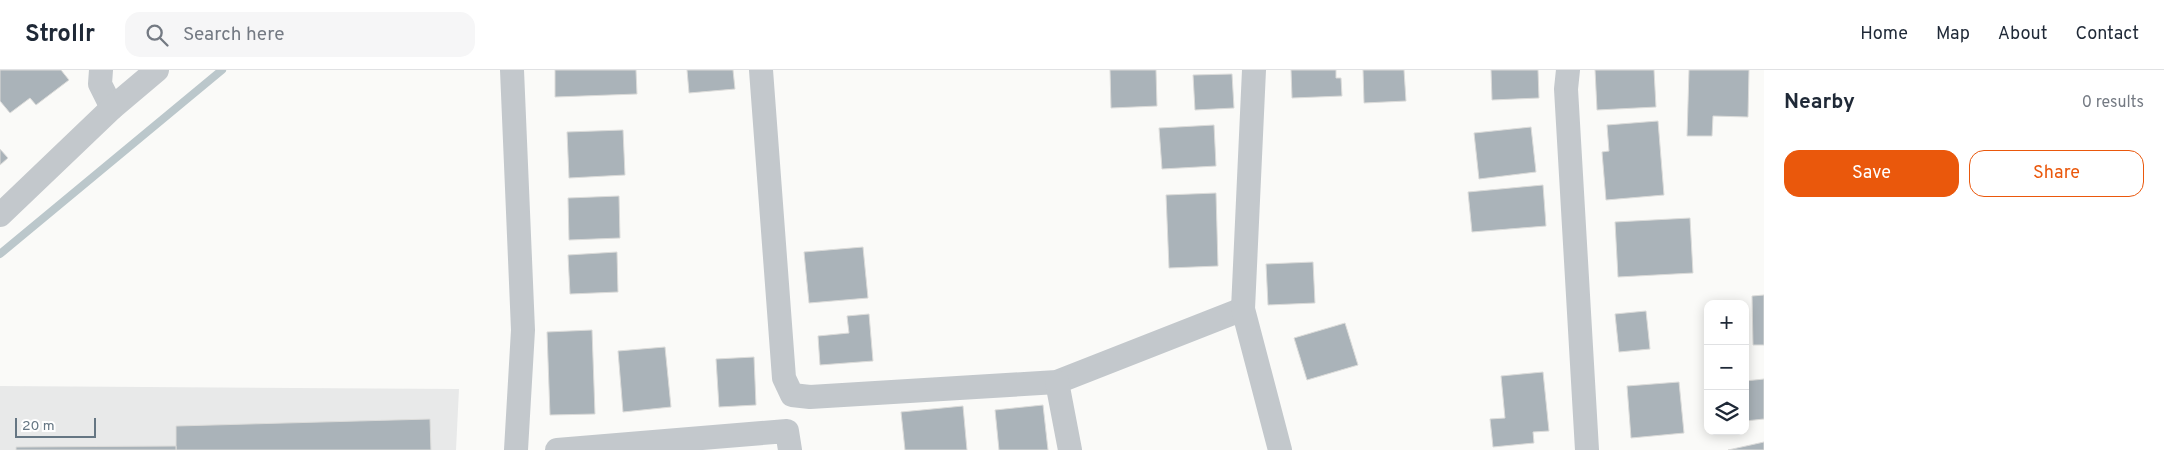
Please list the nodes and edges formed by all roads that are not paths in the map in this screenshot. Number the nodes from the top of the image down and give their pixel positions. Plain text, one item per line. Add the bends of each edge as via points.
1 (101, 70) edge
2 (157, 70) edge
3 (512, 70) edge
4 (761, 70) edge
5 (1254, 70) edge
6 (1568, 70) edge
7 (112, 108) junction
8 (0, 215) edge
9 (1243, 308) junction
10 (1058, 382) junction
11 (516, 450) edge
12 (557, 450) edge
13 (790, 450) edge
14 (1070, 450) edge
15 (1280, 450) edge
16 (1587, 450) edge

1 - 7 street via 100,84
2 - 7 street
3 - 11 street via 523,330
4 - 10 street via 784,378 792,394 810,397
5 - 9 street
6 - 16 street via 1566,89
7 - 8 street
9 - 10 street
9 - 15 street
10 - 14 street
12 - 13 street via 788,431

